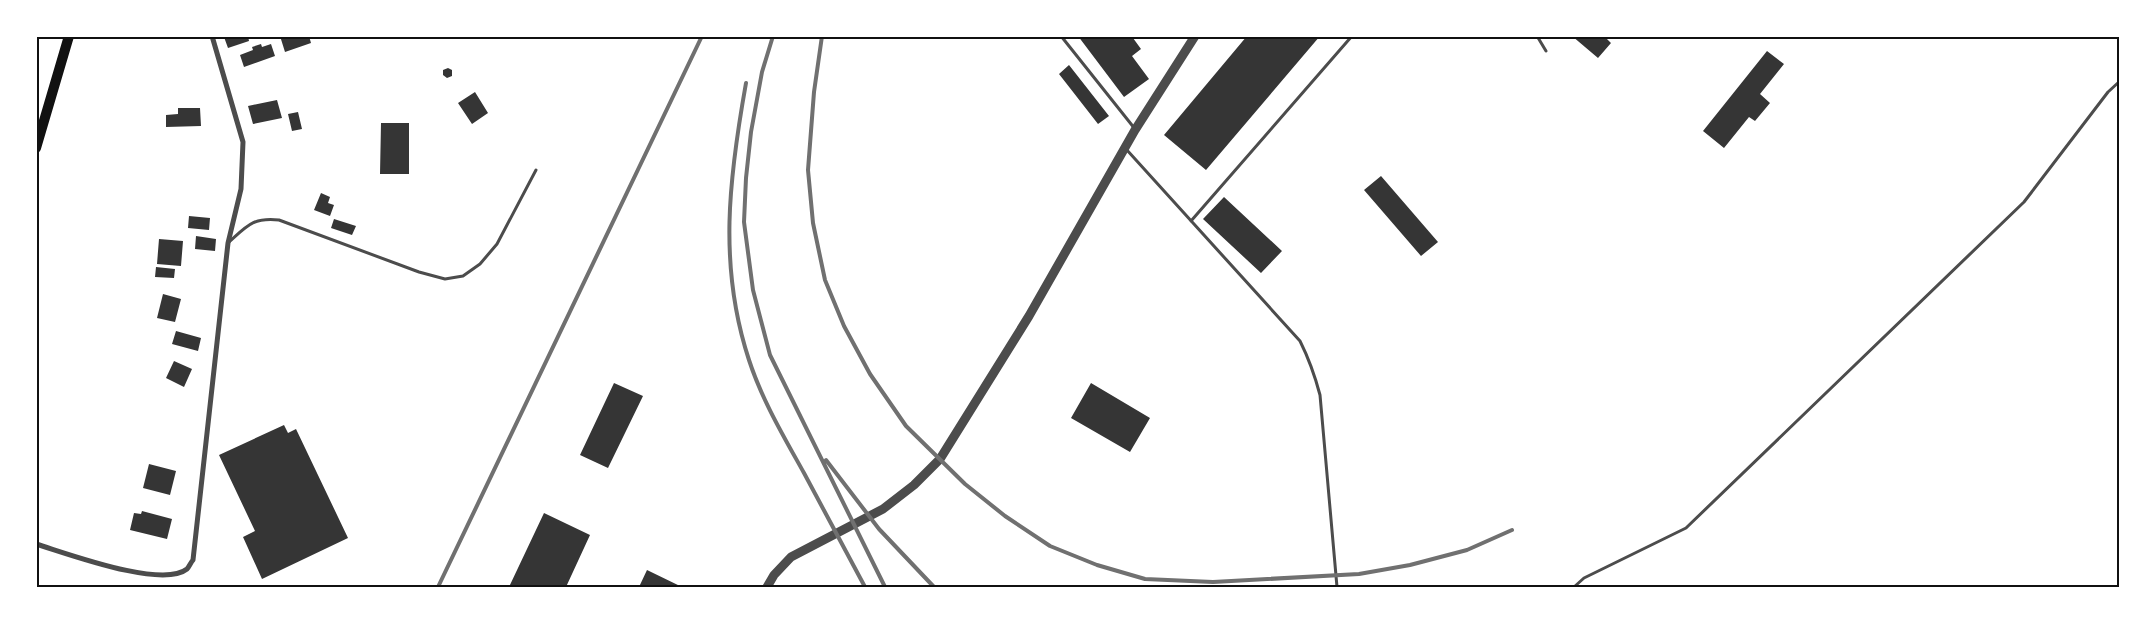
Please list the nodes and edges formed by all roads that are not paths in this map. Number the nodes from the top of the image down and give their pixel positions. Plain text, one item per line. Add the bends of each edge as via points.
1 (69, 36) edge
2 (212, 36) edge
3 (1061, 36) edge
4 (1194, 36) edge
5 (1352, 36) edge
6 (1537, 36) edge
7 (1546, 51) dead end
8 (2120, 81) edge
9 (1135, 130) junction
10 (36, 148) edge
11 (1125, 148) junction
12 (536, 170) dead end
13 (1191, 221) junction
14 (228, 243) junction
15 (36, 544) edge
16 (767, 587) edge
17 (1337, 587) edge
18 (1574, 587) edge

1 - 10 main road
2 - 14 street via 243,142 241,189
3 - 9 lane
4 - 9 street
5 - 13 lane
6 - 7 lane
8 - 18 lane via 2108,92 2024,202 1686,528 1584,578
9 - 11 street
11 - 13 lane
11 - 16 street via 1029,316 940,458 914,485 883,509 790,557
12 - 14 lane via 497,244 480,264 463,276 445,279 419,272 280,220 264,218 248,225
13 - 17 lane via 1300,341 1314,372 1320,395
14 - 15 street via 193,560 186,569 170,576 150,575

